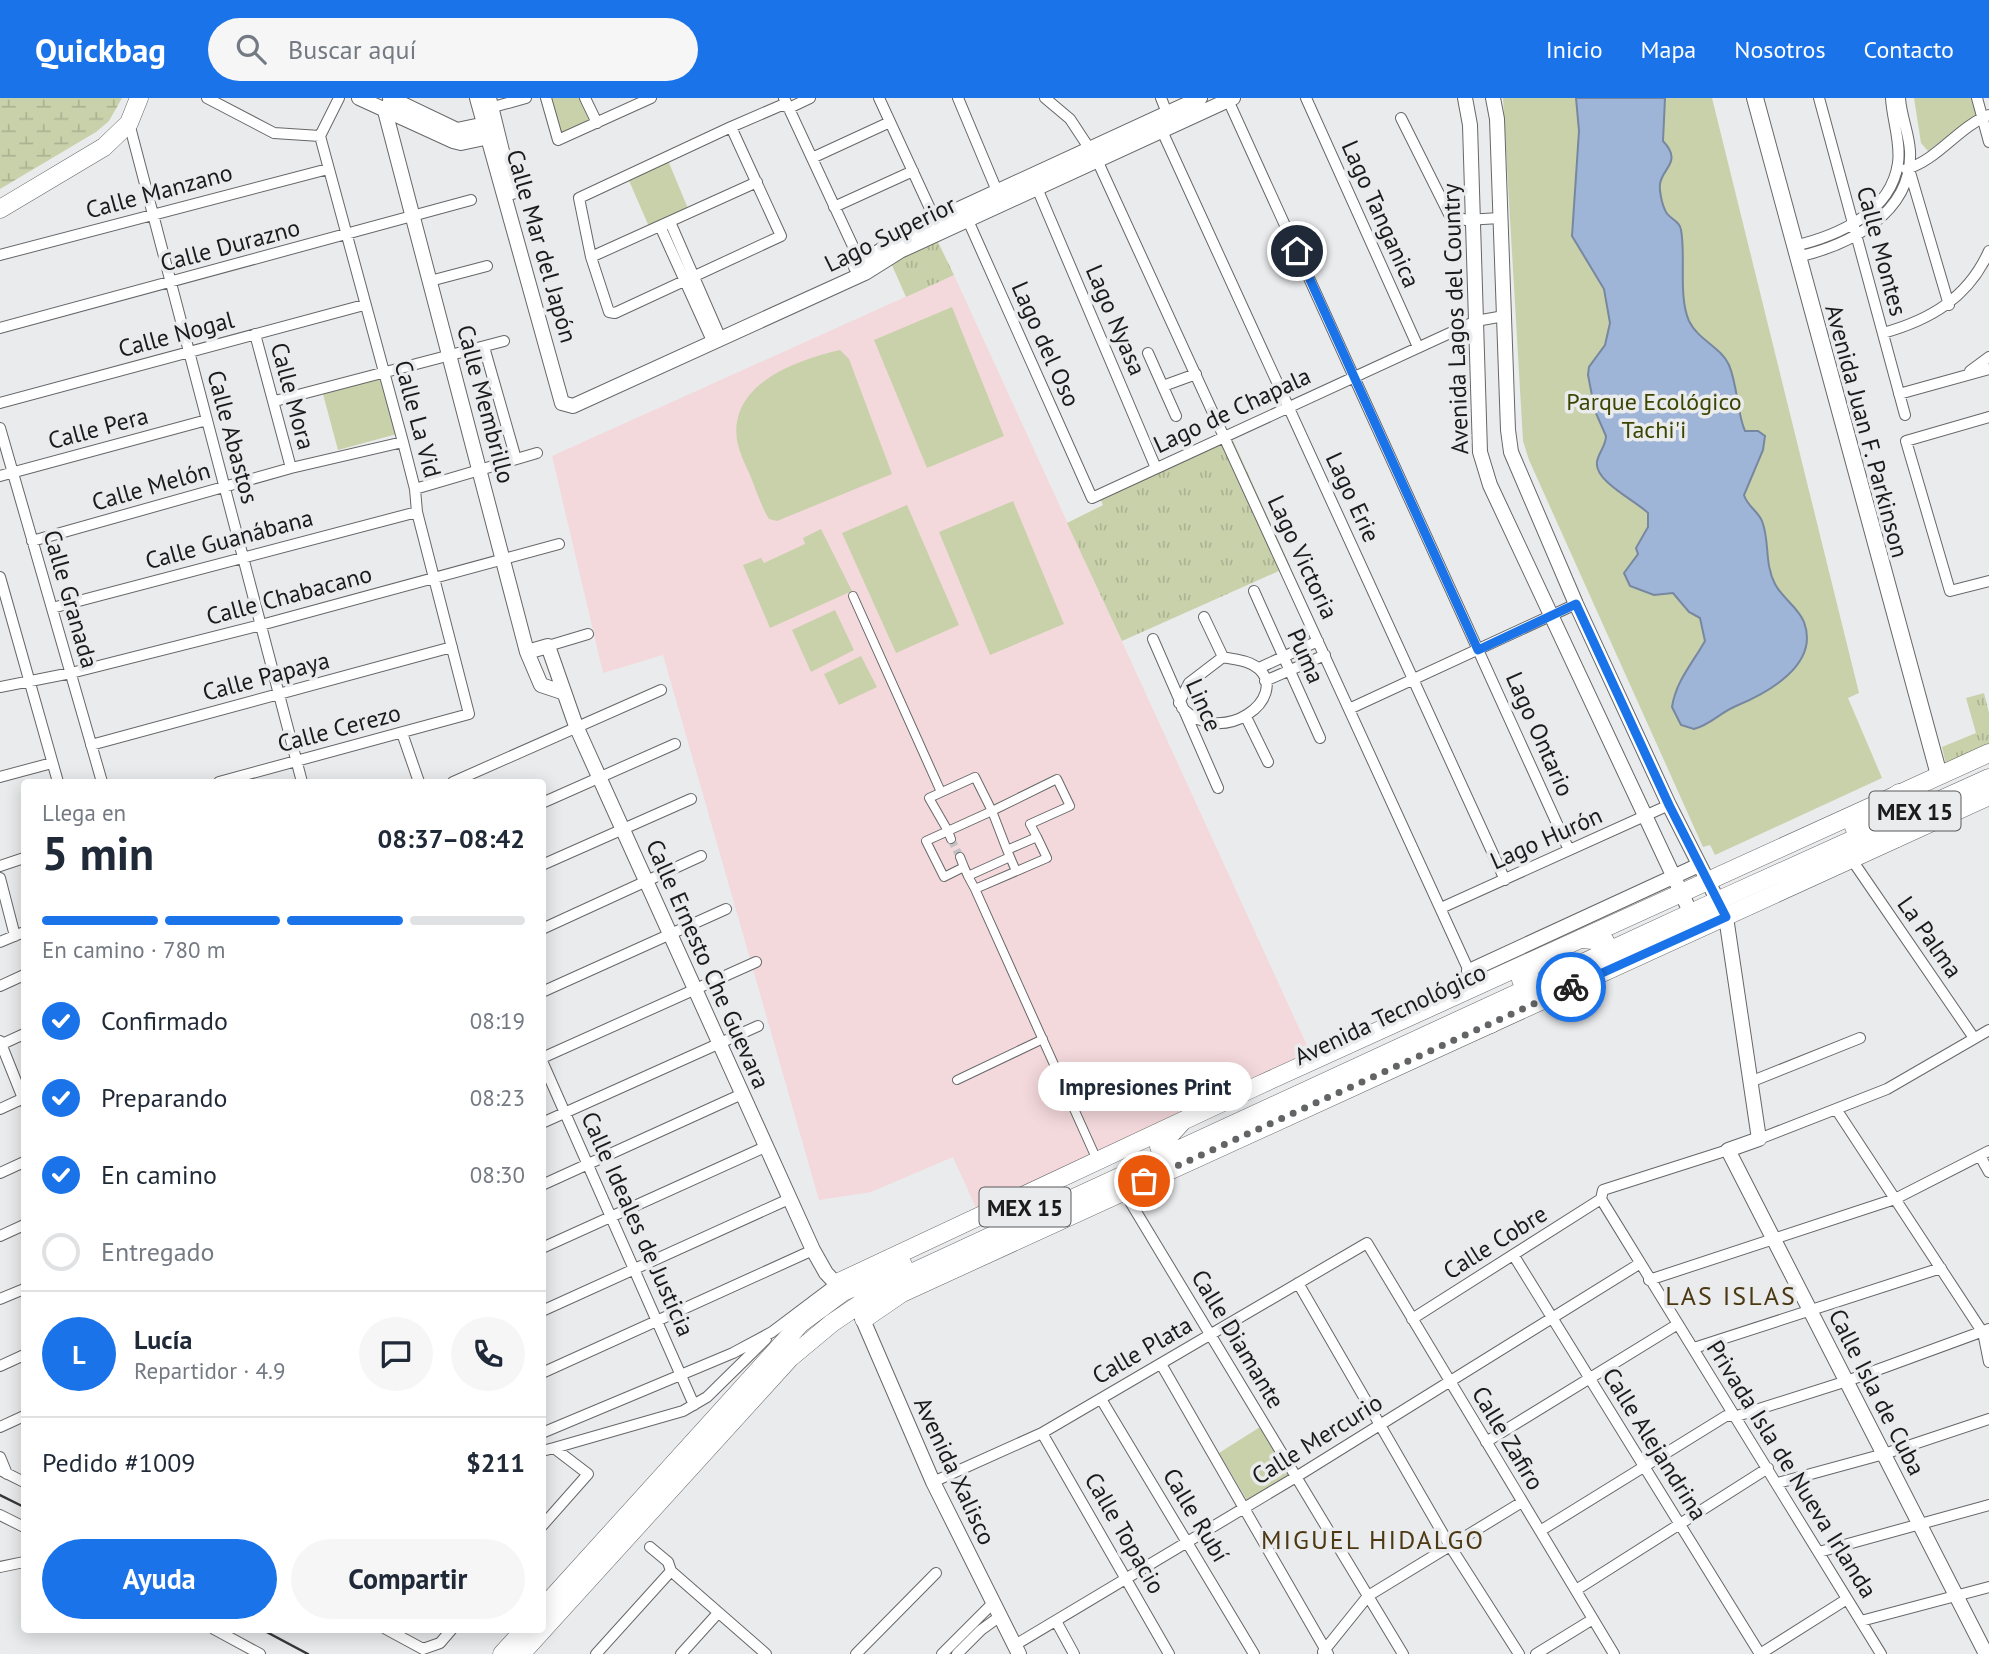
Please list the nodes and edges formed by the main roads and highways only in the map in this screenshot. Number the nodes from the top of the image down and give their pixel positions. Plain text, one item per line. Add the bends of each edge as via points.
1 (129, 98) edge
2 (139, 98) edge
3 (1755, 98) edge
4 (0, 199) edge
5 (0, 209) edge
6 (1989, 753) edge
7 (1989, 766) edge
8 (1939, 775) junction
9 (1989, 778) edge
10 (1899, 793) junction
11 (1989, 796) edge
12 (1854, 827) junction
13 (1897, 838) junction
14 (1841, 845) junction
15 (1710, 884) junction
16 (1689, 910) junction
17 (1581, 939) junction
18 (1605, 941) junction
19 (1538, 959) junction
20 (1521, 980) junction
21 (1450, 1024) junction
22 (1491, 1024) junction
23 (1182, 1122) junction
24 (1159, 1147) junction
25 (1051, 1207) junction
26 (1084, 1209) junction
27 (840, 1287) junction
28 (859, 1312) junction
29 (546, 1605) edge
30 (546, 1626) edge
31 (521, 1633) edge
32 (540, 1633) edge
33 (502, 1654) edge
34 (521, 1654) edge

1 - 4 main road via 114,128
2 - 5 main road via 129,123 104,147
3 - 8 main road, Avenida Juan F. Parkinson
6 - 8 main road, Avenida Tecnológico
7 - 12 main road, Avenida Tecnológico / MEX 15
8 - 10 main road, Avenida Tecnológico
9 - 14 main road, Avenida Tecnológico / MEX 15
10 - 12 main road
10 - 15 main road, Avenida Tecnológico
11 - 13 main road, Avenida Tecnológico
12 - 15 main road, Avenida Tecnológico / MEX 15
13 - 14 main road
13 - 16 main road, Avenida Tecnológico via 1726,917
14 - 15 main road, Avenida Tecnológico / MEX 15
15 - 16 main road, Avenida Tecnológico / MEX 15
16 - 17 main road, Avenida Tecnológico
16 - 18 main road, Avenida Tecnológico / MEX 15
16 - 21 main road, Avenida Tecnológico / MEX 15
16 - 22 main road, Avenida Tecnológico
17 - 18 main road
17 - 19 main road, Avenida Tecnológico
18 - 20 main road, Avenida Tecnológico / MEX 15
19 - 20 main road
19 - 23 main road, Avenida Tecnológico
20 - 24 main road, Avenida Tecnológico / MEX 15
21 - 22 main road
21 - 25 main road, Avenida Tecnológico / MEX 15
22 - 26 main road, Avenida Tecnológico
23 - 24 main road
23 - 27 main road, Avenida Tecnológico
24 - 27 main road, Avenida Tecnológico / MEX 15
25 - 26 main road
25 - 28 main road, Avenida Tecnológico / MEX 15 via 894,1282
26 - 28 main road, Avenida Tecnológico
27 - 29 main road, Avenida Tecnológico / MEX 15 via 785,1339
28 - 30 main road, Avenida Tecnológico / MEX 15 via 832,1323 790,1358
31 - 33 main road
32 - 34 main road, Avenida Tecnológico / MEX 15

